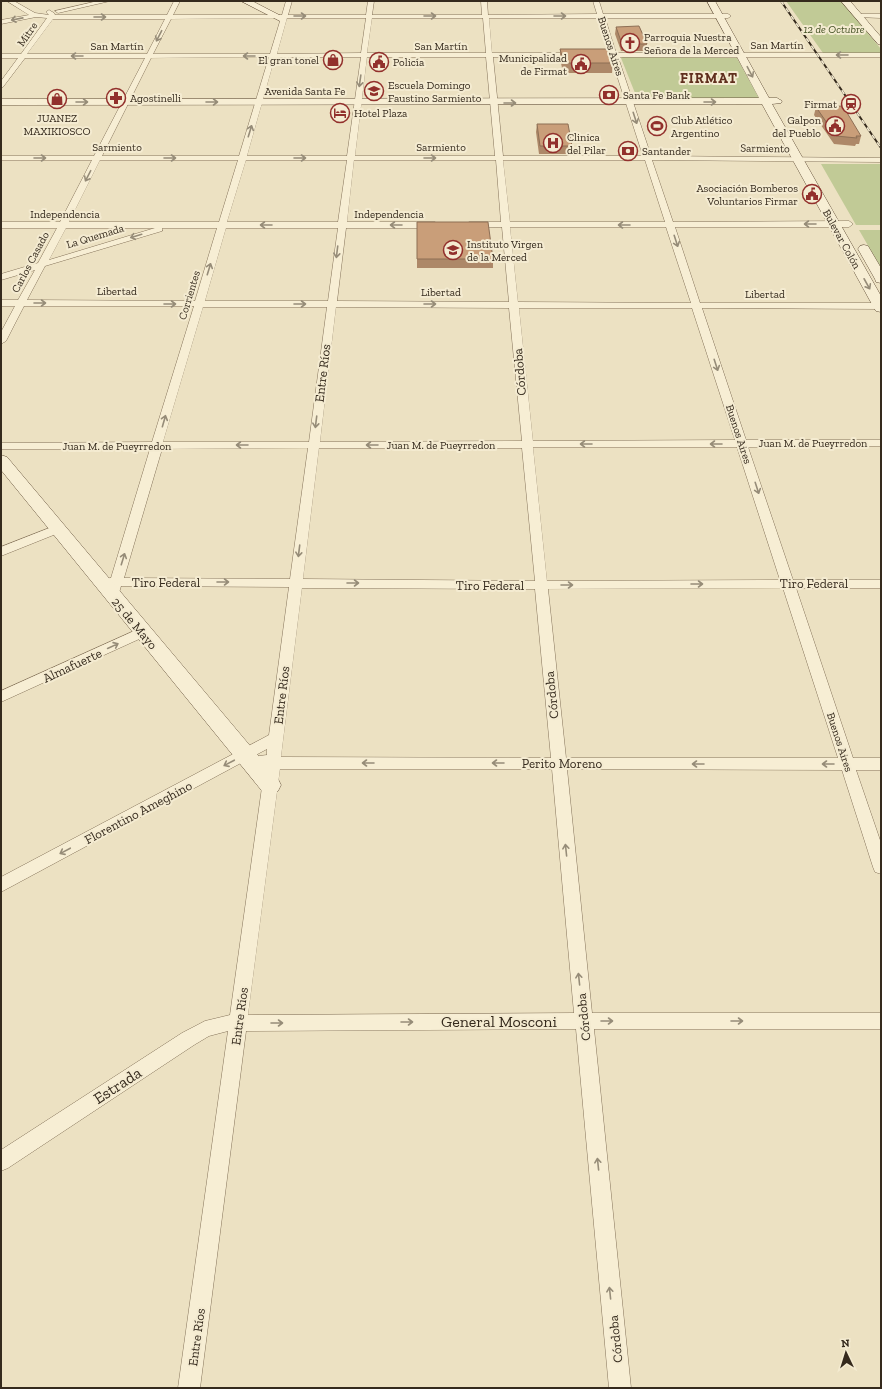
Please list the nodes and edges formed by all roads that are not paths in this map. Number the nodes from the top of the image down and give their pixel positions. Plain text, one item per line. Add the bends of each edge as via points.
1 (10, 1) edge
2 (107, 1) edge
3 (177, 1) edge
4 (245, 1) edge
5 (289, 1) edge
6 (371, 1) edge
7 (484, 1) edge
8 (596, 1) edge
9 (711, 1) edge
10 (719, 1) edge
11 (845, 1) edge
12 (50, 15) junction
13 (33, 16) junction
14 (369, 16) junction
15 (486, 16) junction
16 (602, 16) junction
17 (724, 16) junction
18 (859, 16) junction
19 (881, 16) edge
20 (169, 17) junction
21 (281, 17) junction
22 (1, 22) edge
23 (881, 42) edge
24 (584, 55) edge
25 (600, 55) edge
26 (614, 55) junction
27 (746, 55) junction
28 (881, 55) edge
29 (1, 56) edge
30 (24, 56) junction
31 (149, 56) junction
32 (272, 56) junction
33 (363, 56) junction
34 (489, 56) junction
35 (1, 86) edge
36 (766, 101) junction
37 (777, 101) junction
38 (1, 102) edge
39 (125, 102) junction
40 (258, 102) junction
41 (630, 102) junction
42 (357, 103) junction
43 (493, 103) junction
44 (791, 125) dead end
45 (803, 146) dead end
46 (1, 158) edge
47 (97, 158) junction
48 (242, 158) junction
49 (350, 158) junction
50 (499, 158) junction
51 (648, 158) junction
52 (797, 159) junction
53 (811, 159) junction
54 (881, 160) edge
55 (819, 172) dead end
56 (841, 211) dead end
57 (834, 224) junction
58 (849, 224) junction
59 (1, 225) edge
60 (63, 225) junction
61 (173, 225) junction
62 (222, 225) junction
63 (341, 225) junction
64 (442, 225) edge
65 (458, 225) edge
66 (505, 225) junction
67 (670, 225) junction
68 (42, 265) junction
69 (1, 277) edge
70 (881, 279) edge
71 (1, 303) edge
72 (21, 303) junction
73 (199, 304) junction
74 (331, 304) junction
75 (513, 305) junction
76 (697, 305) junction
77 (881, 306) edge
78 (1, 341) edge
79 (881, 443) edge
80 (526, 444) junction
81 (742, 444) junction
82 (313, 445) junction
83 (1, 446) edge
84 (157, 446) junction
85 (1, 460) edge
86 (57, 529) junction
87 (1, 552) edge
88 (295, 583) junction
89 (788, 583) junction
90 (881, 584) edge
91 (540, 585) junction
92 (110, 586) junction
93 (142, 632) junction
94 (1, 697) edge
95 (276, 738) junction
96 (245, 755) junction
97 (273, 763) junction
98 (558, 763) junction
99 (847, 764) junction
100 (881, 764) edge
101 (270, 785) junction
102 (881, 867) edge
103 (1, 885) edge
104 (584, 1021) junction
105 (881, 1021) edge
106 (238, 1023) junction
107 (1, 1161) edge
108 (189, 1388) edge
109 (620, 1388) edge

1 - 13 street
2 - 12 street
3 - 20 street, Carlos Casado
4 - 21 street
5 - 21 street, Corrientes
6 - 14 street, Entre Ríos
7 - 15 street, Córdoba
8 - 16 street, Buenos Aires
9 - 17 street, Bulevar Colón
10 - 17 street, Bulevar Colón
11 - 18 street
12 - 13 street
12 -> 20 street
12 - 30 street, Mitre
13 -> 22 street
14 -> 15 street
21 -> 14 street
14 - 33 street, Entre Ríos
15 -> 16 street
15 - 34 street, Córdoba
16 - 17 street
16 - 26 street, Buenos Aires
17 - 27 street, Bulevar Colón
18 - 19 street
18 - 23 street
20 - 21 street
20 -> 31 street, Carlos Casado
21 - 32 street, Corrientes
24 - 34 street, San Martín
25 - 26 street, San Martín
26 - 27 street, San Martín
26 - 41 street, Buenos Aires
28 -> 27 street, San Martín
27 -> 36 street, Bulevar Colón
27 - 37 street, Bulevar Colón
29 - 30 street, San Martín
31 -> 30 street, San Martín
30 - 35 street, Mitre
32 -> 31 street, San Martín
31 - 39 street, Carlos Casado
32 - 33 street, San Martín
32 - 40 street, Corrientes
33 - 34 street, San Martín
33 -> 42 street, Entre Ríos
34 - 43 street, Córdoba
36 - 37 street, Avenida Santa Fe
41 -> 36 street, Avenida Santa Fe
36 - 52 street, Bulevar Colón
37 - 44 street, Bulevar Colón
38 -> 39 street, Avenida Santa Fe
39 -> 40 street, Avenida Santa Fe
39 - 47 street, Carlos Casado
40 - 42 street, Avenida Santa Fe
48 -> 40 street, Corrientes
43 -> 41 street, Avenida Santa Fe
41 -> 51 street, Buenos Aires
42 - 43 street, Avenida Santa Fe
42 - 49 street, Entre Ríos
43 - 50 street, Córdoba
45 - 53 street
46 -> 47 street, Sarmiento
47 -> 48 street, Sarmiento
47 -> 60 street, Carlos Casado
48 -> 49 street, Sarmiento
48 - 62 street, Corrientes
49 -> 50 street, Sarmiento
49 - 63 street, Entre Ríos
50 - 51 street, Sarmiento
50 - 66 street, Córdoba
51 - 52 street, Sarmiento
51 - 67 street, Buenos Aires
52 - 53 street, Sarmiento
52 - 57 street, Bulevar Colón
53 - 54 street, Sarmiento
53 - 55 street
56 - 58 street, Bulevar Colón
57 - 58 street
57 -> 67 street
57 -> 77 street, Bulevar Colón
58 - 70 street, Bulevar Colón
59 - 60 street, Independencia
60 - 61 street, Independencia
60 - 68 street, Carlos Casado
61 - 62 street, Independencia
61 -> 68 street, La Quemada
63 -> 62 street, Independencia
73 -> 62 street, Corrientes
64 -> 63 street, Independencia
63 -> 74 street, Entre Ríos
65 - 66 street
67 -> 66 street
66 - 75 street, Córdoba
67 -> 76 street, Buenos Aires
68 - 69 street, La Quemada
68 - 72 street, Carlos Casado
71 - 72 street, Libertad
72 -> 73 street, Libertad
72 - 78 street, Carlos Casado
73 -> 74 street, Libertad
84 -> 73 street, Corrientes
74 -> 75 street, Libertad
74 -> 82 street, Entre Ríos
75 - 76 street, Libertad
75 - 80 street, Córdoba
76 - 77 street, Libertad
76 -> 81 street, Buenos Aires
79 - 81 street, Juan M. de Pueyrredon
81 -> 80 street, Juan M. de Pueyrredon
80 -> 82 street, Juan M. de Pueyrredon
80 - 91 street, Córdoba
81 -> 89 street, Buenos Aires
82 -> 84 street, Juan M. de Pueyrredon
82 -> 88 street, Entre Ríos
83 - 84 street, Juan M. de Pueyrredon
92 -> 84 street, Corrientes
85 - 86 street, 25 de Mayo
86 - 87 street
86 - 92 street, 25 de Mayo
88 -> 91 street, Tiro Federal
92 -> 88 street, Tiro Federal
88 - 95 street, Entre Ríos
89 - 90 street, Tiro Federal
91 -> 89 street, Tiro Federal
89 - 99 street, Buenos Aires
91 - 98 street, Córdoba
92 - 93 street, 25 de Mayo
94 -> 93 street, Almafuerte
93 - 96 street, 25 de Mayo
95 - 96 street, Florentino Ameghino
95 - 97 street, Entre Ríos
96 - 97 street, Perito Moreno
96 - 101 street, 25 de Mayo
96 -> 103 street, Florentino Ameghino
98 -> 97 street, Perito Moreno
97 - 101 street, Entre Ríos
99 -> 98 street, Perito Moreno
104 -> 98 street, Córdoba
99 - 100 street, Perito Moreno
99 - 102 street, Buenos Aires
101 - 106 street, Entre Ríos
104 -> 105 street, General Mosconi
106 -> 104 street, General Mosconi
109 -> 104 street, Córdoba
106 - 107 street, Estrada via 205,1029
106 - 108 street, Entre Ríos

